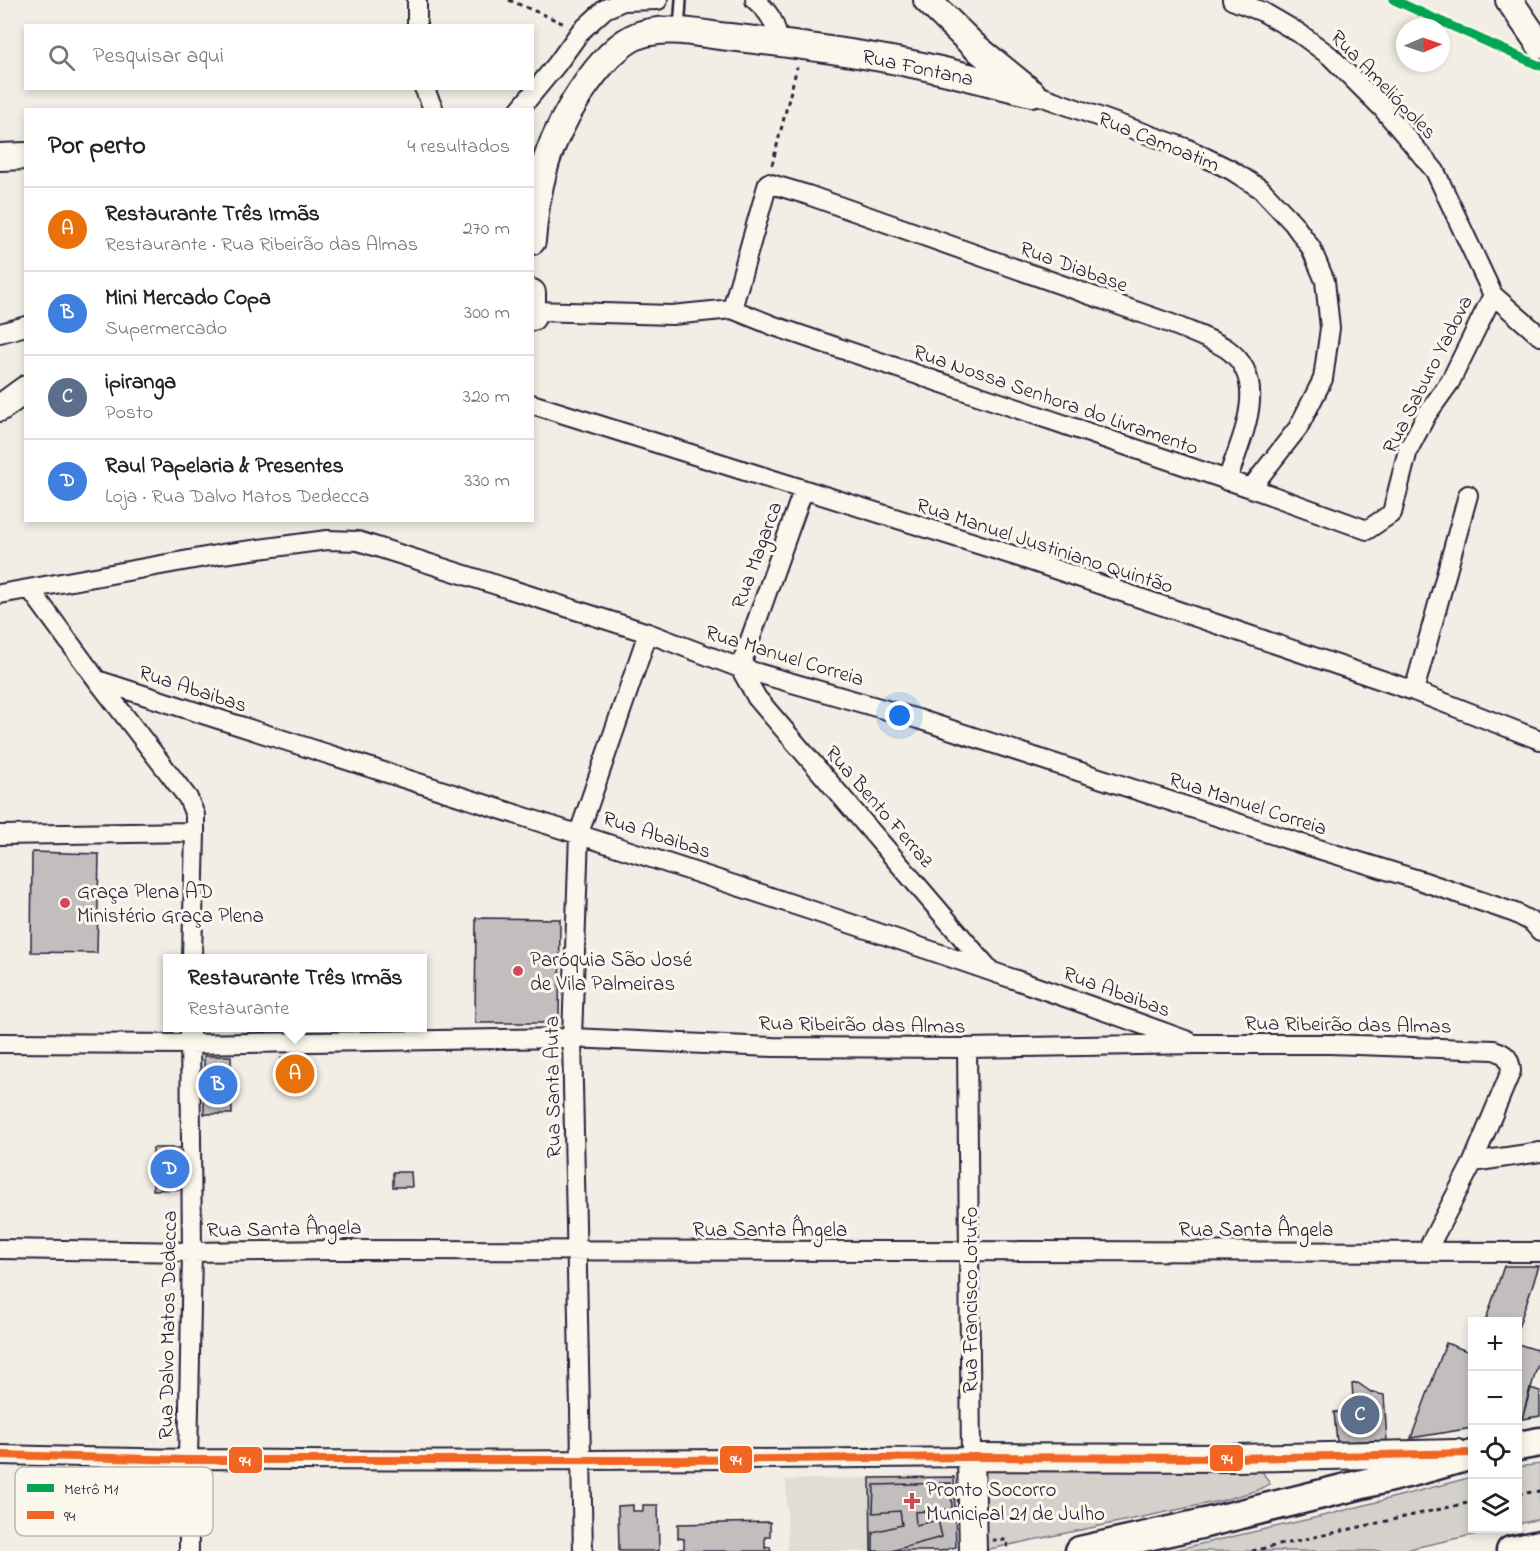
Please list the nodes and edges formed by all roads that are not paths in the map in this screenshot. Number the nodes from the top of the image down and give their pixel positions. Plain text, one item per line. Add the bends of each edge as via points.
1 (417, 0) edge
2 (658, 0) edge
3 (681, 0) edge
4 (755, 0) edge
5 (927, 0) edge
6 (1232, 0) edge
7 (1509, 0) edge
8 (417, 24) edge
9 (679, 32) junction
10 (790, 44) junction
11 (1540, 45) edge
12 (425, 90) edge
13 (1032, 93) junction
14 (433, 108) edge
15 (521, 108) edge
16 (24, 156) edge
17 (0, 157) edge
18 (534, 212) edge
19 (1493, 295) junction
20 (534, 307) edge
21 (732, 309) junction
22 (24, 327) edge
23 (0, 333) edge
24 (1540, 336) edge
25 (24, 390) edge
26 (534, 405) edge
27 (0, 408) edge
28 (1227, 481) junction
29 (1251, 488) junction
30 (803, 491) junction
31 (1468, 495) dead end
32 (1366, 530) joint
33 (30, 589) junction
34 (0, 594) edge
35 (648, 633) junction
36 (740, 668) junction
37 (97, 680) junction
38 (1414, 691) junction
39 (1540, 740) edge
40 (195, 832) junction
41 (579, 833) junction
42 (0, 835) edge
43 (1540, 931) edge
44 (192, 954) edge
45 (991, 970) junction
46 (190, 1036) edge
47 (572, 1038) junction
48 (0, 1043) edge
49 (1198, 1044) junction
50 (967, 1048) junction
51 (1540, 1152) edge
52 (1473, 1162) junction
53 (0, 1249) edge
54 (577, 1251) junction
55 (192, 1252) junction
56 (969, 1252) junction
57 (1426, 1252) junction
58 (1540, 1252) edge
59 (1540, 1442) edge
60 (1522, 1445) edge
61 (1468, 1454) edge
62 (0, 1455) edge
63 (1468, 1455) edge
64 (971, 1457) junction
65 (188, 1460) junction
66 (581, 1460) junction
67 (188, 1467) edge
68 (189, 1536) edge
69 (1540, 1545) edge
70 (189, 1551) edge
71 (583, 1551) edge
72 (973, 1551) edge
73 (1080, 1551) edge
74 (1511, 1551) edge

1 - 8 street
2 - 15 street via 623,1 605,9 580,32
3 - 9 lane
4 - 10 street via 768,11
5 - 13 street, Rua Camoatim via 973,45
6 - 19 street, Rua Ameliópoles via 1263,12 1330,56 1382,108 1435,171
7 - 11 street
9 - 10 street, Rua Fontana
9 - 18 street, Rua Fontana via 665,30 639,35 618,46 593,75 566,116 544,166
10 - 13 street, Rua Fontana via 918,65
12 - 14 street
13 - 29 street, Rua Camoatim via 1186,148 1231,170 1261,189 1311,248 1324,281 1330,328 1323,379 1298,428
16 - 17 street
19 - 24 street
19 - 32 street, Rua Saburo Yadova via 1449,382 1408,450 1392,513
20 - 21 street via 672,315
21 - 28 street, Rua Nossa Senhora do Livramento
21 - 28 street, Rua Diabase via 768,183 1172,324 1227,349 1242,365 1250,383 1251,405
22 - 23 street
25 - 27 street
26 - 30 street, Rua Manuel Justiniano Quintão
28 - 29 street, Rua Nossa Senhora do Livramento
29 - 32 street, Rua Nossa Senhora do Livramento
30 - 36 street, Rua Magarca
30 - 38 street, Rua Manuel Justiniano Quintão via 1022,558
31 - 38 street
33 - 34 street, Rua Manuel Correia
33 - 35 street, Rua Manuel Correia via 222,554 343,540 357,541
33 - 37 street
35 - 36 street, Rua Manuel Correia
35 - 41 street, Rua Santa Auta
36 - 43 street, Rua Manuel Correia via 918,719 1422,881 1515,914
36 - 45 street, Rua Bento Ferraz via 757,698
37 - 40 street via 189,798
37 - 41 street, Rua Abaibas
38 - 39 street, Rua Manuel Justiniano Quintão
40 - 42 street
40 - 44 street
41 - 45 street, Rua Abaibas
41 - 47 street, Rua Santa Auta
45 - 49 street, Rua Abaibas
46 - 47 street, Rua Ribeirão das Almas
46 - 48 street, Rua Ribeirão das Almas
46 - 55 street, Rua Dalvo Matos Dedecca
47 - 50 street, Rua Ribeirão das Almas via 772,1047
47 - 54 street, Rua Santa Auta
49 - 50 street, Rua Ribeirão das Almas
49 - 52 street, Rua Ribeirão das Almas via 1330,1044 1502,1053 1510,1062 1511,1071
50 - 56 street, Rua Francisco Lotufo
51 - 52 street
52 - 57 street, Rua Ribeirão das Almas
53 - 55 street, Rua Santa Ângela
54 - 55 street, Rua Santa Ângela
54 - 56 street, Rua Santa Ângela
54 - 66 street, Rua Santa Auta
55 - 65 street, Rua Dalvo Matos Dedecca
56 - 57 street, Rua Santa Ângela
56 - 64 street, Rua Francisco Lotufo
57 - 58 street, Rua Santa Ângela
59 - 60 main road
61 - 64 street
62 - 65 street
63 - 73 main road
64 - 66 street
64 - 72 street, Rua Francisco Lotufo
65 - 66 street
65 - 67 street, Rua Dalvo Matos Dedecca
66 - 71 street, Rua Santa Auta
68 - 70 street, Rua Dalvo Matos Dedecca
69 - 74 main road

